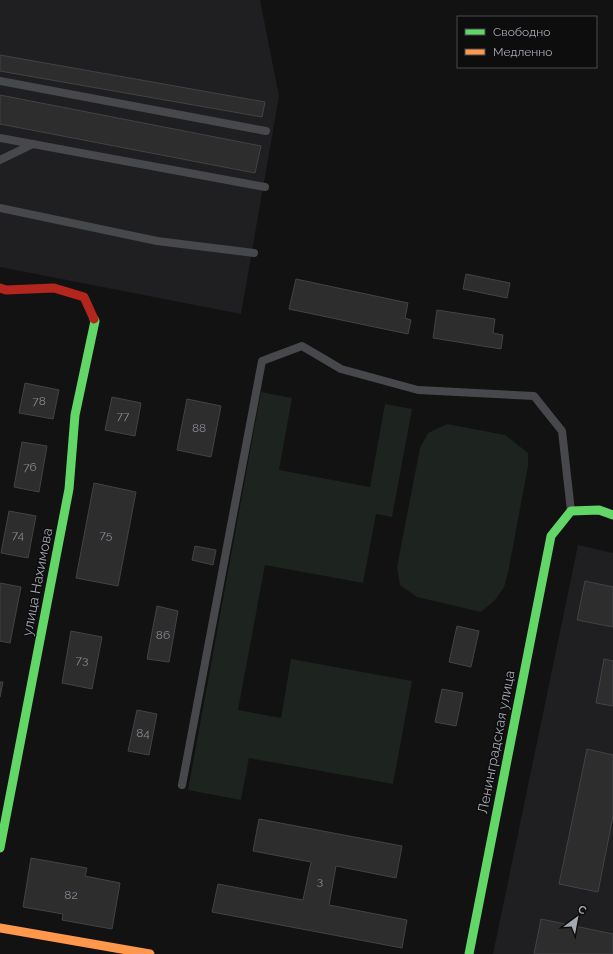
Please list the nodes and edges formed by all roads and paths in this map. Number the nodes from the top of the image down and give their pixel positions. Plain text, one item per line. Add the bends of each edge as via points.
1 (0, 81) edge
2 (266, 131) dead end
3 (0, 138) edge
4 (33, 144) junction
5 (0, 160) edge
6 (264, 186) dead end
7 (0, 208) edge
8 (254, 253) dead end
9 (0, 288) edge
10 (571, 511) junction
11 (613, 515) edge
12 (182, 785) dead end
13 (0, 848) edge
14 (0, 928) edge
15 (145, 954) edge
16 (469, 954) edge

1 - 2 lane
3 - 4 lane
4 - 5 lane
4 - 6 lane
7 - 8 lane via 157,241
9 - 13 street, улица Нахимова via 54,288 84,297 95,321 75,415 69,489
10 - 11 street via 599,510
10 - 12 lane via 562,431 534,396 418,390 341,369 302,346 262,361
10 - 16 street, Ленинградская улица via 551,536
14 - 15 street

